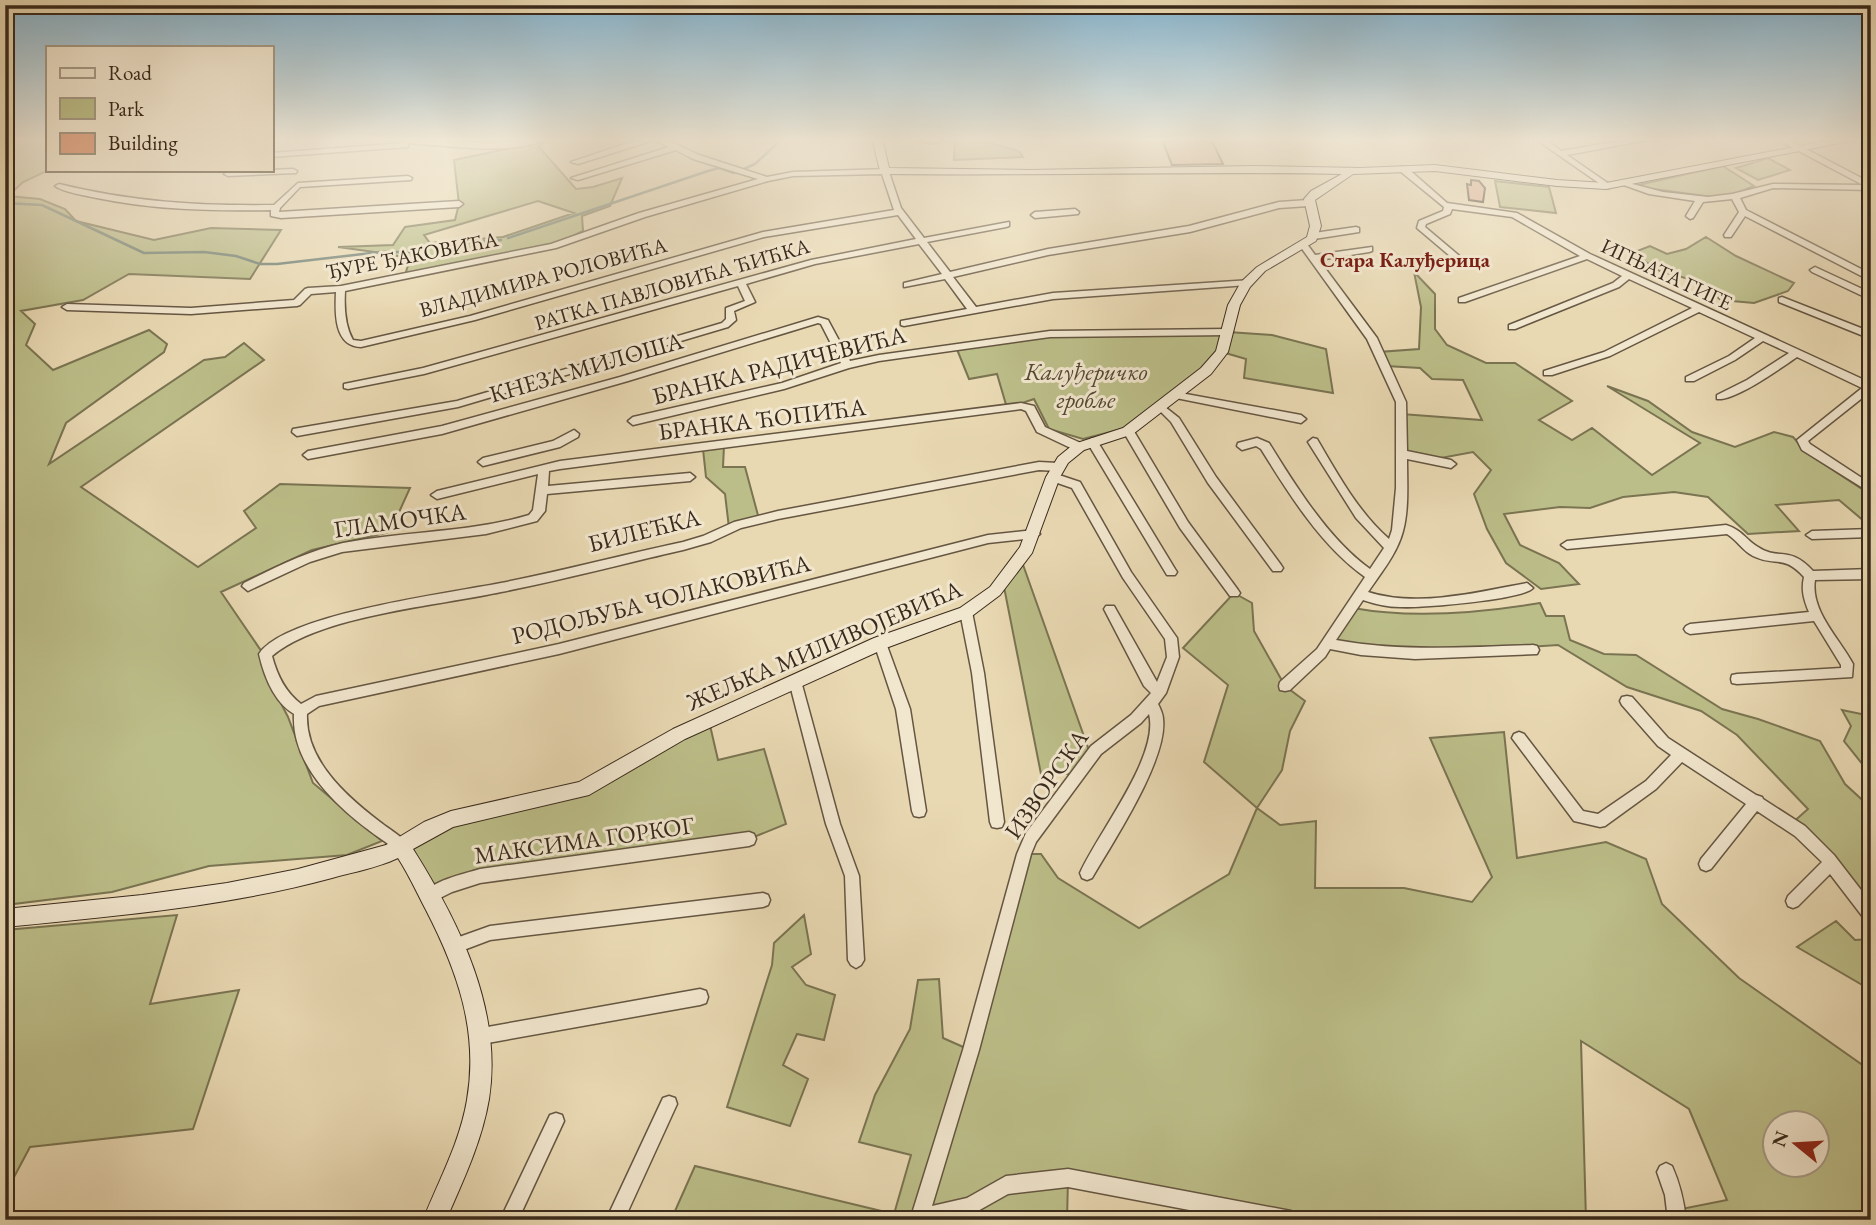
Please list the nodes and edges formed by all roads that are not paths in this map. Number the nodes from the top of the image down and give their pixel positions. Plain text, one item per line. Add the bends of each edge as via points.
1 (94, 195) edge
2 (288, 195) edge
3 (708, 195) edge
4 (891, 195) edge
5 (1312, 195) edge
6 (1435, 195) edge
7 (1682, 195) edge
8 (1739, 195) edge
9 (1735, 197) junction
10 (1701, 198) junction
11 (448, 203) joint
12 (1308, 203) junction
13 (459, 204) dead end
14 (1448, 206) junction
15 (276, 207) junction
16 (900, 212) junction
17 (1075, 212) dead end
18 (1744, 212) junction
19 (1035, 215) dead end
20 (1690, 216) dead end
21 (1006, 224) dead end
22 (1356, 230) dead end
23 (1728, 235) dead end
24 (1314, 236) junction
25 (922, 240) junction
26 (1304, 246) junction
27 (1369, 249) dead end
28 (1587, 256) junction
29 (1314, 258) junction
30 (1459, 259) dead end
31 (1815, 270) dead end
32 (947, 275) junction
33 (1628, 275) junction
34 (1871, 278) edge
35 (1248, 282) junction
36 (741, 283) junction
37 (907, 285) dead end
38 (341, 289) junction
39 (1871, 298) edge
40 (1462, 300) dead end
41 (1782, 300) dead end
42 (67, 307) dead end
43 (1699, 308) junction
44 (973, 310) junction
45 (340, 313) joint
46 (905, 323) dead end
47 (1512, 327) dead end
48 (1228, 332) junction
49 (1871, 336) edge
50 (1763, 337) junction
51 (1797, 353) junction
52 (1871, 353) edge
53 (847, 365) junction
54 (1871, 368) edge
55 (1549, 373) dead end
56 (1690, 379) dead end
57 (529, 384) junction
58 (348, 386) dead end
59 (1870, 386) edge
60 (1175, 395) junction
61 (1721, 397) dead end
62 (538, 403) junction
63 (1160, 406) junction
64 (1301, 419) dead end
65 (633, 421) dead end
66 (1128, 431) junction
67 (297, 432) dead end
68 (574, 434) dead end
69 (1313, 442) dead end
70 (556, 444) junction
71 (1085, 444) junction
72 (1242, 446) dead end
73 (1402, 454) junction
74 (308, 455) dead end
75 (483, 462) dead end
76 (1451, 464) dead end
77 (560, 465) junction
78 (544, 469) junction
79 (1056, 472) junction
80 (690, 477) dead end
81 (1871, 489) edge
82 (543, 490) junction
83 (437, 495) dead end
84 (1871, 533) edge
85 (1034, 534) junction
86 (1812, 535) dead end
87 (1567, 545) dead end
88 (1391, 547) junction
89 (1277, 568) dead end
90 (1171, 572) dead end
91 (1871, 574) edge
92 (1810, 576) junction
93 (1373, 577) junction
94 (248, 586) dead end
95 (1527, 588) dead end
96 (1234, 593) dead end
97 (1362, 595) junction
98 (1110, 609) dead end
99 (966, 612) junction
100 (1817, 616) junction
101 (1690, 629) dead end
102 (880, 643) junction
103 (1328, 644) junction
104 (1533, 650) dead end
105 (1737, 679) dead end
106 (795, 681) junction
107 (1285, 686) dead end
108 (1155, 698) junction
109 (1626, 701) dead end
110 (301, 711) junction
111 (1519, 738) dead end
112 (1681, 754) junction
113 (1757, 801) junction
114 (919, 811) dead end
115 (997, 822) dead end
116 (749, 839) dead end
117 (401, 847) junction
118 (1831, 863) junction
119 (1706, 864) dead end
120 (1087, 873) dead end
121 (428, 897) junction
122 (763, 900) dead end
123 (1793, 901) dead end
124 (1871, 916) edge
125 (5, 918) edge
126 (453, 946) junction
127 (856, 960) dead end
128 (699, 998) dead end
129 (482, 1036) junction
130 (669, 1104) dead end
131 (556, 1121) dead end
132 (1666, 1172) dead end
133 (920, 1219) edge
134 (434, 1220) edge
135 (509, 1220) edge
136 (615, 1220) edge
137 (1291, 1220) edge
138 (1677, 1220) edge

1 - 15 street via 164,207
2 - 15 street
3 - 38 street, ЂУРЕ ЂАКОВИЋА via 553,246
4 - 16 street
5 - 12 street
6 - 14 street
7 - 10 street
8 - 9 street
9 - 10 street
9 - 18 street
10 - 20 street
11 - 13 street
11 - 15 street via 281,215 274,214
12 - 24 street
12 - 32 street via 1286,203 1190,229 1048,252
14 - 28 street, ИГЊАТА ГИГЕ via 1510,214
14 - 30 street via 1447,212 1422,223 1421,228
16 - 25 street
16 - 45 street, ВЛАДИМИРА РОЛОВИЋА via 763,235 472,318 361,344 348,341
17 - 19 street
18 - 23 street
18 - 34 street
21 - 25 street, РАТКА ПАВЛОВИЋА ЋИЋКА
22 - 24 street
24 - 26 street, ЖЕЉКА МИЛИВОЈЕВИЋА
25 - 32 street
25 - 36 street, РАТКА ПАВЛОВИЋА ЋИЋКА via 814,262
26 - 29 street
26 - 35 street, ЖЕЉКА МИЛИВОЈЕВИЋА via 1265,266
27 - 29 street
28 - 33 street, ИГЊАТА ГИГЕ
28 - 40 street
29 - 73 street via 1356,314 1382,359 1402,408
31 - 39 street
32 - 37 street
32 - 44 street
33 - 43 street, ИГЊАТА ГИГЕ
33 - 47 street via 1616,285
35 - 44 street via 1072,293
35 - 48 street, ЖЕЉКА МИЛИВОЈЕВИЋА via 1234,305
36 - 57 street, КНЕЗА МИЛОША via 750,302 729,310 730,323
36 - 58 street, РАТКА ПАВЛОВИЋА ЋИЋКА via 424,371
38 - 42 street, ЂУРЕ ЂАКОВИЋА via 308,291 297,303 208,311
38 - 45 street
41 - 49 street
43 - 50 street, ИГЊАТА ГИГЕ
43 - 55 street via 1607,354
44 - 46 street
48 - 53 street, БРАНКА РАДИЧЕВИЋА via 1050,334
48 - 60 street, ЖЕЉКА МИЛИВОЈЕВИЋА via 1217,361
50 - 51 street, ИГЊАТА ГИГЕ
50 - 56 street
51 - 59 street, ИГЊАТА ГИГЕ
51 - 61 street
52 - 54 street
53 - 62 street, КНЕЗА МИЛОША via 825,321 818,320
53 - 65 street, БРАНКА РАДИЧЕВИЋА via 784,386
57 - 62 street
57 - 67 street, КНЕЗА МИЛОША via 432,410
59 - 81 street via 1802,440
60 - 63 street, ЖЕЉКА МИЛИВОЈЕВИЋА
60 - 64 street
62 - 74 street, КНЕЗА МИЛОША via 425,434
63 - 66 street, ЖЕЉКА МИЛИВОЈЕВИЋА
63 - 89 street via 1175,420 1212,480
66 - 71 street, ЖЕЉКА МИЛИВОЈЕВИЋА
66 - 96 street via 1184,525
68 - 70 street
69 - 88 street via 1369,525
70 - 75 street
70 - 77 street
71 - 77 street, БРАНКА ЋОПИЋА via 1041,429 1030,408 1021,406
71 - 79 street, ЖЕЉКА МИЛИВОЈЕВИЋА
71 - 90 street
72 - 93 street via 1265,446 1295,492
73 - 76 street
73 - 88 street via 1398,530
77 - 78 street, БРАНКА ЋОПИЋА
78 - 82 street, ГЛАМОЧКА
78 - 83 street, БРАНКА ЋОПИЋА
79 - 85 street, ЖЕЉКА МИЛИВОЈЕВИЋА
79 - 108 street, ИЗВОРСКА via 1076,485 1127,575 1171,638 1173,657
79 - 110 street, БИЛЕЋКА via 1039,466 778,514 683,545 499,588 355,615 274,645 265,654 290,705
80 - 82 street
82 - 94 street, ГЛАМОЧКА via 537,515 523,522 344,547 294,563
84 - 86 street
85 - 99 street, ЖЕЉКА МИЛИВОЈЕВИЋА via 1003,582
85 - 110 street, РОДОЉУБА ЧОЛАКОВИЋА via 988,539 559,649 316,701
87 - 92 street via 1730,529 1754,552 1791,558
88 - 93 street
91 - 92 street
92 - 100 street
93 - 97 street
95 - 97 street via 1424,601 1381,601
97 - 103 street
98 - 108 street
99 - 102 street, ЖЕЉКА МИЛИВОЈЕВИЋА
99 - 115 street
100 - 101 street
100 - 105 street via 1847,664 1847,673
102 - 106 street, ЖЕЉКА МИЛИВОЈЕВИЋА
102 - 114 street via 903,709
103 - 104 street via 1415,654
103 - 107 street
106 - 117 street, ЖЕЉКА МИЛИВОЈЕВИЋА via 679,734 583,789 451,819
106 - 127 street via 833,824 852,876
108 - 120 street via 1156,737 1150,757
108 - 133 street, ИЗВОРСКА via 1096,750 1031,838
109 - 112 street via 1651,731
110 - 117 street via 307,751 319,772
111 - 112 street via 1579,816 1589,820 1600,821 1651,785
112 - 113 street
113 - 118 street via 1800,831
113 - 119 street
116 - 121 street, МАКСИМА ГОРКОГ via 504,872 463,881
117 - 121 street
117 - 125 street, ЖЕЉКА МИЛИВОЈЕВИЋА via 338,868 228,892
118 - 123 street
118 - 124 street
121 - 126 street
122 - 126 street via 490,933
126 - 129 street via 469,981
128 - 129 street
129 - 134 street via 476,1118
130 - 136 street
131 - 135 street
132 - 138 street
133 - 137 street via 970,1206 1006,1185 1068,1178

